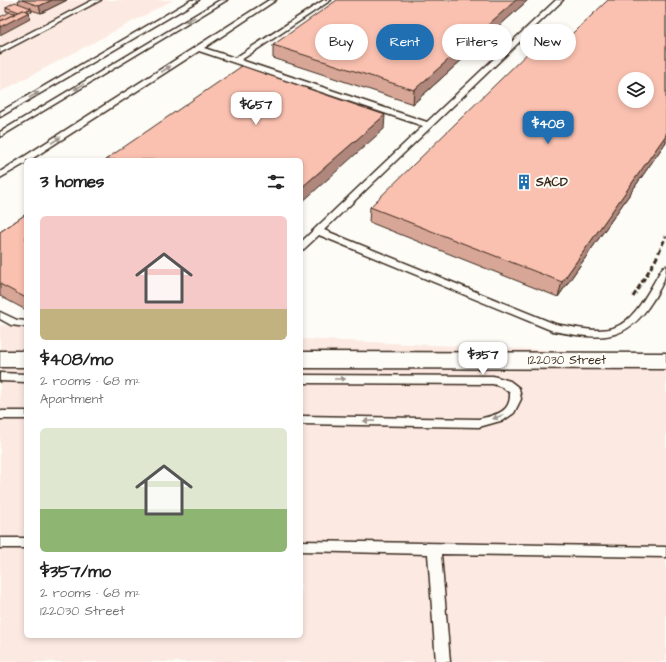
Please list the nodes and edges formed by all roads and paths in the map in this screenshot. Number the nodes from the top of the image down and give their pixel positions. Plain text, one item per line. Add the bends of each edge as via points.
1 (98, 0) edge
2 (196, 0) edge
3 (224, 0) edge
4 (273, 0) edge
5 (328, 0) edge
6 (560, 0) edge
7 (198, 48) junction
8 (0, 50) edge
9 (235, 61) junction
10 (0, 115) edge
11 (428, 125) junction
12 (0, 135) edge
13 (28, 158) edge
14 (24, 160) edge
15 (0, 176) edge
16 (318, 230) junction
17 (303, 245) edge
18 (666, 270) edge
19 (0, 315) edge
20 (24, 324) edge
21 (0, 359) edge
22 (24, 359) edge
23 (303, 360) edge
24 (666, 361) edge
25 (0, 378) edge
26 (24, 378) edge
27 (303, 379) edge
28 (0, 415) edge
29 (24, 415) edge
30 (303, 420) edge
31 (0, 543) edge
32 (24, 543) edge
33 (303, 546) edge
34 (434, 548) junction
35 (666, 552) edge
36 (443, 662) edge

1 - 8 lane
10 -> 2 lane
3 -> 12 lane
4 - 7 lane
5 - 9 lane
6 - 11 lane
7 - 9 lane
13 -> 7 lane
9 - 11 lane
11 - 16 lane
15 -> 14 lane
16 - 17 lane
16 - 18 lane via 553,327 580,332 602,333 621,329 635,318
19 - 20 lane via 15,323
21 - 22 street
23 - 24 street, 122030 Street
25 - 26 lane
27 -> 30 lane via 493,380 506,384 515,391 516,400 512,410 479,423
28 - 29 lane
31 - 32 lane
33 - 34 lane
34 - 35 lane
34 - 36 lane

